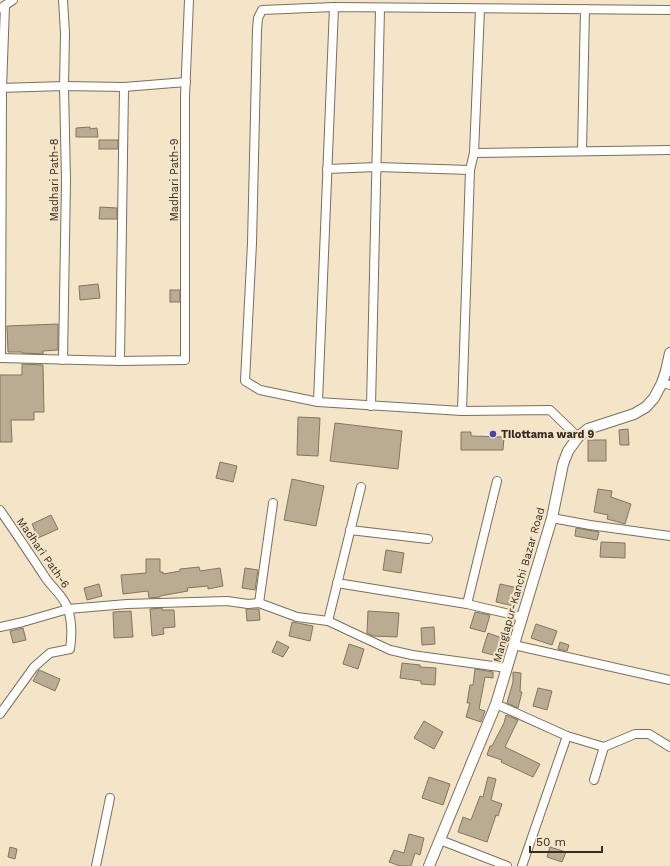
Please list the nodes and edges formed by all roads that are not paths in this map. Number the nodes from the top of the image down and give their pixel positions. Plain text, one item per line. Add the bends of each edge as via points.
1 (63, 0) edge
2 (189, 0) edge
3 (6, 3) edge
4 (361, 4) edge
5 (334, 7) junction
6 (380, 8) junction
7 (480, 9) junction
8 (585, 9) junction
9 (670, 10) edge
10 (186, 82) junction
11 (64, 86) junction
12 (124, 87) junction
13 (1, 88) edge
14 (670, 150) edge
15 (582, 151) junction
16 (474, 153) junction
17 (377, 167) junction
18 (327, 169) junction
19 (470, 170) junction
20 (670, 353) edge
21 (1, 358) edge
22 (63, 360) junction
23 (120, 361) junction
24 (666, 384) edge
25 (318, 402) junction
26 (371, 406) junction
27 (462, 411) junction
28 (578, 437) junction
29 (496, 481) dead end
30 (361, 487) dead end
31 (273, 503) dead end
32 (0, 510) edge
33 (552, 518) junction
34 (350, 530) junction
35 (670, 536) edge
36 (428, 539) dead end
37 (338, 583) junction
38 (259, 603) junction
39 (467, 604) junction
40 (68, 609) junction
41 (522, 617) junction
42 (328, 622) junction
43 (0, 626) edge
44 (514, 645) junction
45 (507, 668) junction
46 (670, 680) edge
47 (496, 704) junction
48 (0, 714) edge
49 (567, 736) junction
50 (604, 747) junction
51 (670, 747) edge
52 (594, 780) dead end
53 (110, 798) dead end
54 (440, 840) junction
55 (96, 866) edge
56 (429, 866) edge
57 (507, 866) edge
58 (522, 866) edge

1 - 11 street, Madhari Path-8
2 - 10 street, Madhari Path-9
3 - 13 street
4 - 5 street
4 - 6 street
5 - 18 street
5 - 25 street via 262,10 257,30 252,242 244,381 260,390
6 - 7 street
6 - 17 street
7 - 8 street
7 - 16 street
8 - 9 street
8 - 15 street
10 - 12 street
10 - 23 street, Madhari Path-9 via 185,360
11 - 12 street
11 - 13 street
11 - 22 street, Madhari Path-8 via 66,181
12 - 23 street
13 - 21 street
14 - 15 street
15 - 16 street
16 - 19 street
17 - 18 street
17 - 19 street
17 - 26 street
18 - 25 street
19 - 27 street
20 - 24 street, Manglapur-Kanchi Bazar Road
21 - 22 street
22 - 23 street
24 - 28 street, Manglapur-Kanchi Bazar Road via 646,406 634,414 588,429
25 - 26 street
26 - 27 street
27 - 28 street via 550,410
28 - 33 street, Manglapur-Kanchi Bazar Road via 563,464
29 - 39 street
30 - 34 street
31 - 38 street
32 - 40 street, Madhari Path-6
33 - 35 street
33 - 41 street, Manglapur-Kanchi Bazar Road
34 - 36 street
34 - 37 street
37 - 39 street
37 - 42 street
38 - 40 street via 227,601 127,604
38 - 42 street via 297,617
39 - 41 street
40 - 43 street
40 - 48 street via 72,636 70,649 50,653 34,667
41 - 44 street, Manglapur-Kanchi Bazar Road
42 - 45 street via 390,650
44 - 45 street, Manglapur-Kanchi Bazar Road
44 - 46 street
45 - 47 street, Manglapur-Kanchi Bazar Road
47 - 49 street
47 - 54 street, Manglapur-Kanchi Bazar Road
49 - 50 street
49 - 58 street
50 - 51 street via 634,734 649,734
50 - 52 street
53 - 55 street
54 - 56 street, Manglapur-Kanchi Bazar Road
54 - 57 street

